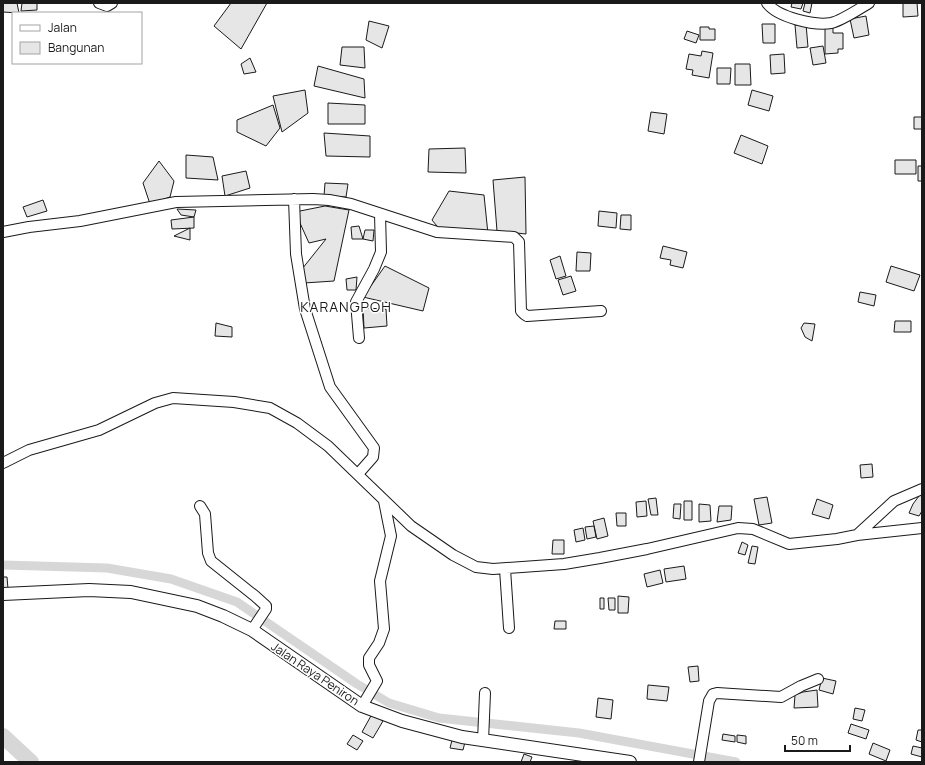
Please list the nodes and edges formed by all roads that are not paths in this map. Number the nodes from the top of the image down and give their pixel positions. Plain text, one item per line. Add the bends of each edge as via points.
1 (99, 3) edge
2 (112, 3) edge
3 (768, 3) edge
4 (869, 3) edge
5 (294, 200) junction
6 (380, 214) junction
7 (3, 232) edge
8 (601, 310) dead end
9 (359, 338) dead end
10 (3, 463) edge
11 (358, 474) junction
12 (922, 489) edge
13 (384, 501) junction
14 (200, 506) dead end
15 (922, 528) edge
16 (857, 535) junction
17 (504, 568) junction
18 (3, 594) edge
19 (254, 626) junction
20 (509, 628) dead end
21 (818, 679) dead end
22 (485, 693) dead end
23 (362, 706) junction
24 (483, 735) junction
25 (630, 762) edge
26 (699, 762) edge

1 - 2 street via 107,6
3 - 4 street via 773,10 792,18 826,24 833,23
5 - 6 street via 329,200
5 - 7 street via 176,202 80,221
5 - 11 street via 296,254 305,310 330,387 374,448 373,457
6 - 8 street via 437,232 514,237 519,242 521,311 527,316
6 - 9 street via 381,252 356,302
10 - 11 street via 29,450 99,430 155,403 173,398 234,402 270,408 297,423 328,446
11 - 13 street
12 - 16 street via 894,501
13 - 17 street via 411,526 453,555 476,567
13 - 23 street via 391,536 380,583 384,629 369,658 377,680
14 - 19 street via 205,514 210,559 266,606
15 - 16 street
16 - 17 street via 790,544 753,529 738,528 600,558 564,564
17 - 20 street
18 - 19 main road, Jalan Raya Peniron via 89,590 131,592 197,606
19 - 23 main road, Jalan Raya Peniron
21 - 26 street via 781,697 713,694 709,701
22 - 24 street
23 - 24 main road, Jalan Raya Peniron via 408,723 462,737
24 - 25 main road, Jalan Raya Peniron

